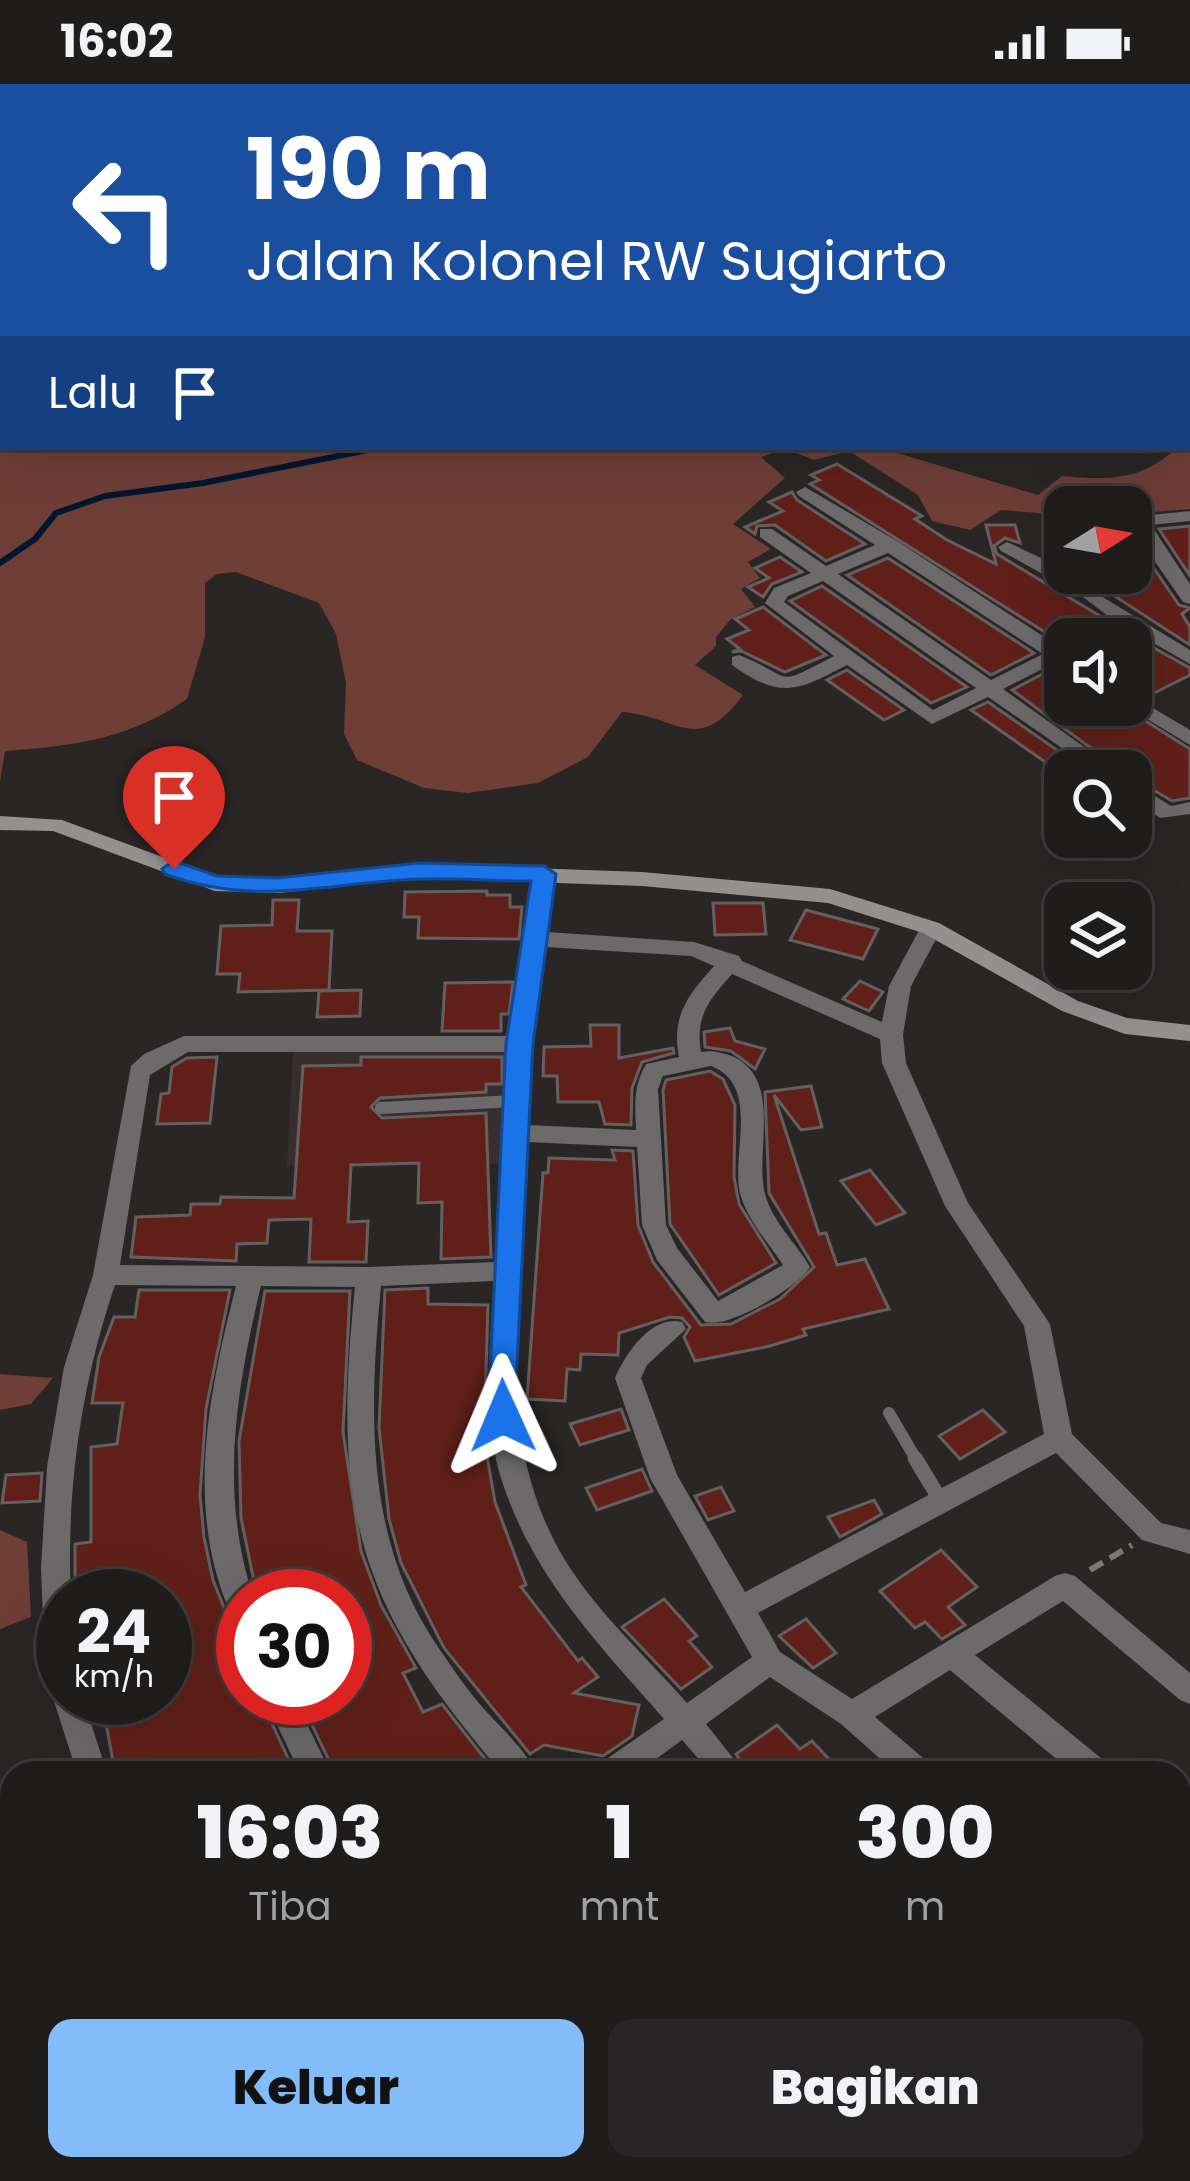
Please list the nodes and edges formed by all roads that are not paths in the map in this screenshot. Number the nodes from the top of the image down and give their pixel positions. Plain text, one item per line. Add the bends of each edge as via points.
1 (805, 492) dead end
2 (1190, 516) edge
3 (1152, 520) edge
4 (766, 533) dead end
5 (891, 545) junction
6 (1152, 545) edge
7 (1007, 547) dead end
8 (1044, 566) edge
9 (825, 572) junction
10 (1092, 594) edge
11 (1190, 598) edge
12 (1122, 618) edge
13 (1152, 636) edge
14 (1044, 643) edge
15 (845, 658) junction
16 (1190, 658) edge
17 (739, 661) dead end
18 (1044, 663) edge
19 (992, 689) junction
20 (1152, 715) edge
21 (1190, 739) edge
22 (1078, 750) edge
23 (1152, 802) edge
24 (1190, 808) edge
25 (0, 823) edge
26 (544, 874) junction
27 (931, 928) junction
28 (535, 939) junction
29 (731, 961) junction
30 (1190, 1033) edge
31 (891, 1035) junction
32 (520, 1044) junction
33 (692, 1061) junction
34 (518, 1100) junction
35 (381, 1108) dead end
36 (516, 1133) junction
37 (651, 1139) junction
38 (506, 1271) junction
39 (106, 1275) junction
40 (251, 1275) junction
41 (369, 1277) junction
42 (673, 1329) dead end
43 (889, 1413) dead end
44 (1059, 1438) junction
45 (941, 1502) junction
46 (1190, 1542) edge
47 (59, 1569) edge
48 (232, 1569) edge
49 (741, 1608) junction
50 (952, 1654) junction
51 (770, 1661) junction
52 (1190, 1691) edge
53 (853, 1715) junction
54 (684, 1723) junction
55 (77, 1725) edge
56 (292, 1725) edge
57 (88, 1761) edge
58 (310, 1761) edge
59 (510, 1761) edge
60 (629, 1761) edge
61 (719, 1761) edge
62 (905, 1761) edge
63 (1081, 1761) edge

1 - 5 street
2 - 3 street
4 - 9 street
5 - 9 street
5 - 14 street
6 - 11 street
7 - 8 street
9 - 15 street via 772,599
9 - 19 street
10 - 12 street
13 - 16 street
15 - 17 street via 786,688
15 - 19 street via 932,718
18 - 19 street
19 - 22 street
20 - 21 street
23 - 24 street via 1167,813
25 - 26 main road via 55,825 215,884 278,886 419,871
26 - 27 main road via 830,896
26 - 28 street
27 - 30 main road via 1070,1006 1124,1026
27 - 31 street via 900,986
28 - 29 street via 674,945
28 - 32 street
29 - 31 street
29 - 33 street via 686,1015
31 - 44 street via 894,1064 934,1165 1037,1324
32 - 34 street
32 - 39 street via 184,1044 152,1060 139,1072
33 - 37 street via 650,1074
33 - 37 street via 729,1061 743,1073 754,1115 752,1193 795,1271 714,1315 654,1225
34 - 35 lane
34 - 36 street
36 - 37 street
36 - 38 street
38 - 41 street
38 - 54 street via 503,1416 515,1481 548,1558
39 - 40 street
39 - 47 street via 70,1410 57,1509
40 - 41 street
40 - 48 street via 228,1364 218,1451 220,1522
41 - 59 street via 355,1388 365,1517 402,1622
42 - 49 street via 636,1359 628,1378 664,1478
43 - 45 lane
44 - 45 street
44 - 46 street via 1153,1532
45 - 49 street
49 - 51 street
50 - 52 street via 1064,1586
50 - 53 street
50 - 63 street
51 - 53 street
51 - 54 street
53 - 62 street
54 - 60 street
54 - 61 street
55 - 57 street
56 - 58 street

